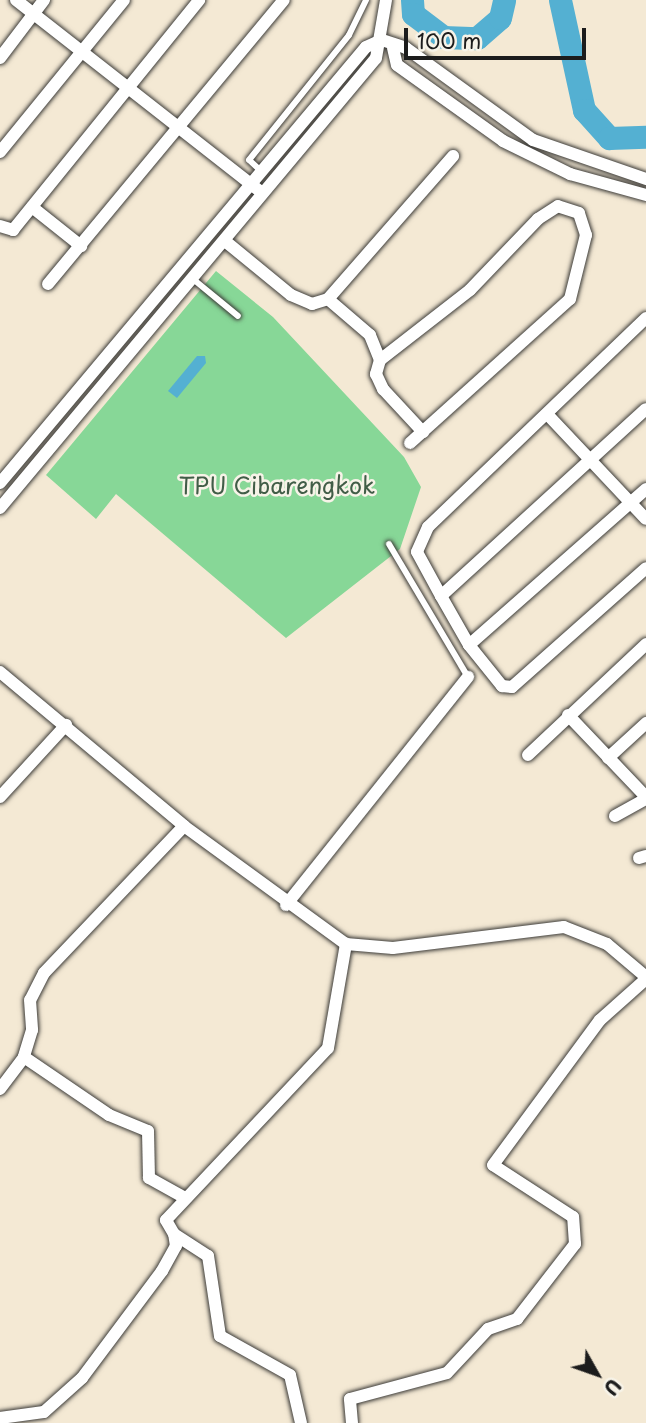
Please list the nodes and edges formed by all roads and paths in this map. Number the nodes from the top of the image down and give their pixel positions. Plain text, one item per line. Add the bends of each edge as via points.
1 (16, 0) edge
2 (44, 0) edge
3 (124, 0) edge
4 (199, 0) edge
5 (284, 0) edge
6 (366, 0) edge
7 (386, 0) edge
8 (33, 15) junction
9 (382, 40) junction
10 (393, 48) junction
11 (82, 52) junction
12 (0, 58) edge
13 (129, 90) junction
14 (478, 105) junction
15 (469, 120) junction
16 (179, 130) junction
17 (0, 152) edge
18 (453, 156) dead end
19 (263, 172) junction
20 (646, 178) edge
21 (252, 185) junction
22 (264, 194) junction
23 (646, 195) edge
24 (32, 207) junction
25 (0, 226) edge
26 (225, 241) junction
27 (81, 246) junction
28 (193, 279) junction
29 (48, 285) dead end
30 (164, 289) junction
31 (175, 299) junction
32 (328, 299) junction
33 (238, 316) dead end
34 (646, 318) edge
35 (380, 360) junction
36 (646, 409) edge
37 (547, 414) junction
38 (424, 432) junction
39 (410, 443) dead end
40 (592, 460) junction
41 (0, 483) edge
42 (646, 489) edge
43 (631, 503) junction
44 (0, 508) edge
45 (646, 519) edge
46 (389, 544) dead end
47 (646, 568) edge
48 (441, 596) junction
49 (646, 644) edge
50 (469, 645) junction
51 (0, 671) edge
52 (468, 677) joint
53 (568, 715) junction
54 (646, 723) edge
55 (66, 725) junction
56 (528, 755) dead end
57 (608, 758) junction
58 (0, 797) edge
59 (646, 798) edge
60 (615, 816) dead end
61 (184, 827) junction
62 (286, 905) junction
63 (346, 944) junction
64 (646, 977) edge
65 (24, 1057) junction
66 (0, 1089) edge
67 (185, 1198) junction
68 (174, 1234) junction
69 (0, 1418) edge
70 (301, 1423) edge
71 (352, 1423) edge

1 - 8 street
2 - 8 street
3 - 11 street
4 - 13 street
5 - 16 street
6 - 19 lane via 349,35 249,160
7 - 9 street
8 - 11 street
8 - 12 street
9 - 10 street
9 - 19 street via 366,47
9 - 22 street via 376,58
10 - 14 street via 407,48
10 - 15 street via 397,65
11 - 13 street
11 - 17 street
13 - 16 street
13 - 24 street
14 - 15 street
14 - 20 street via 552,149
15 - 23 street via 570,174
16 - 21 street
16 - 27 street
18 - 32 street
19 - 21 street
21 - 22 street
21 - 30 street
22 - 26 street
24 - 25 street via 10,233
24 - 27 street
26 - 28 street
26 - 32 street via 291,295 312,304
27 - 29 street
28 - 31 street
28 - 33 lane
30 - 31 street
30 - 41 street
31 - 44 street
32 - 35 street via 370,335
34 - 37 street
35 - 38 street via 376,374 383,389
35 - 38 street via 470,290 538,219 558,206 579,213 586,235 570,299
36 - 40 street
37 - 40 street
37 - 48 street via 422,535 419,559
38 - 39 street
40 - 43 street
40 - 48 street
42 - 43 street
43 - 45 street
43 - 50 street
46 - 52 lane
47 - 50 street via 512,687 502,686
48 - 50 street
49 - 53 street
51 - 55 street
52 - 62 street
53 - 56 street
53 - 57 street
54 - 57 street
55 - 58 street
55 - 61 street
57 - 59 street
59 - 60 street
61 - 62 street
61 - 65 street via 44,973 30,1000 32,1030
62 - 63 street
63 - 64 street via 393,948 564,927 607,944
63 - 67 street via 328,1048
64 - 71 street via 600,1020 493,1164 573,1217 575,1244 517,1319 488,1329 447,1373 349,1399
65 - 66 street
65 - 67 street via 109,1115 148,1132 149,1178
67 - 68 street via 166,1220
68 - 69 street via 176,1246 162,1271 82,1378 44,1412
68 - 70 street via 208,1256 220,1336 290,1375

